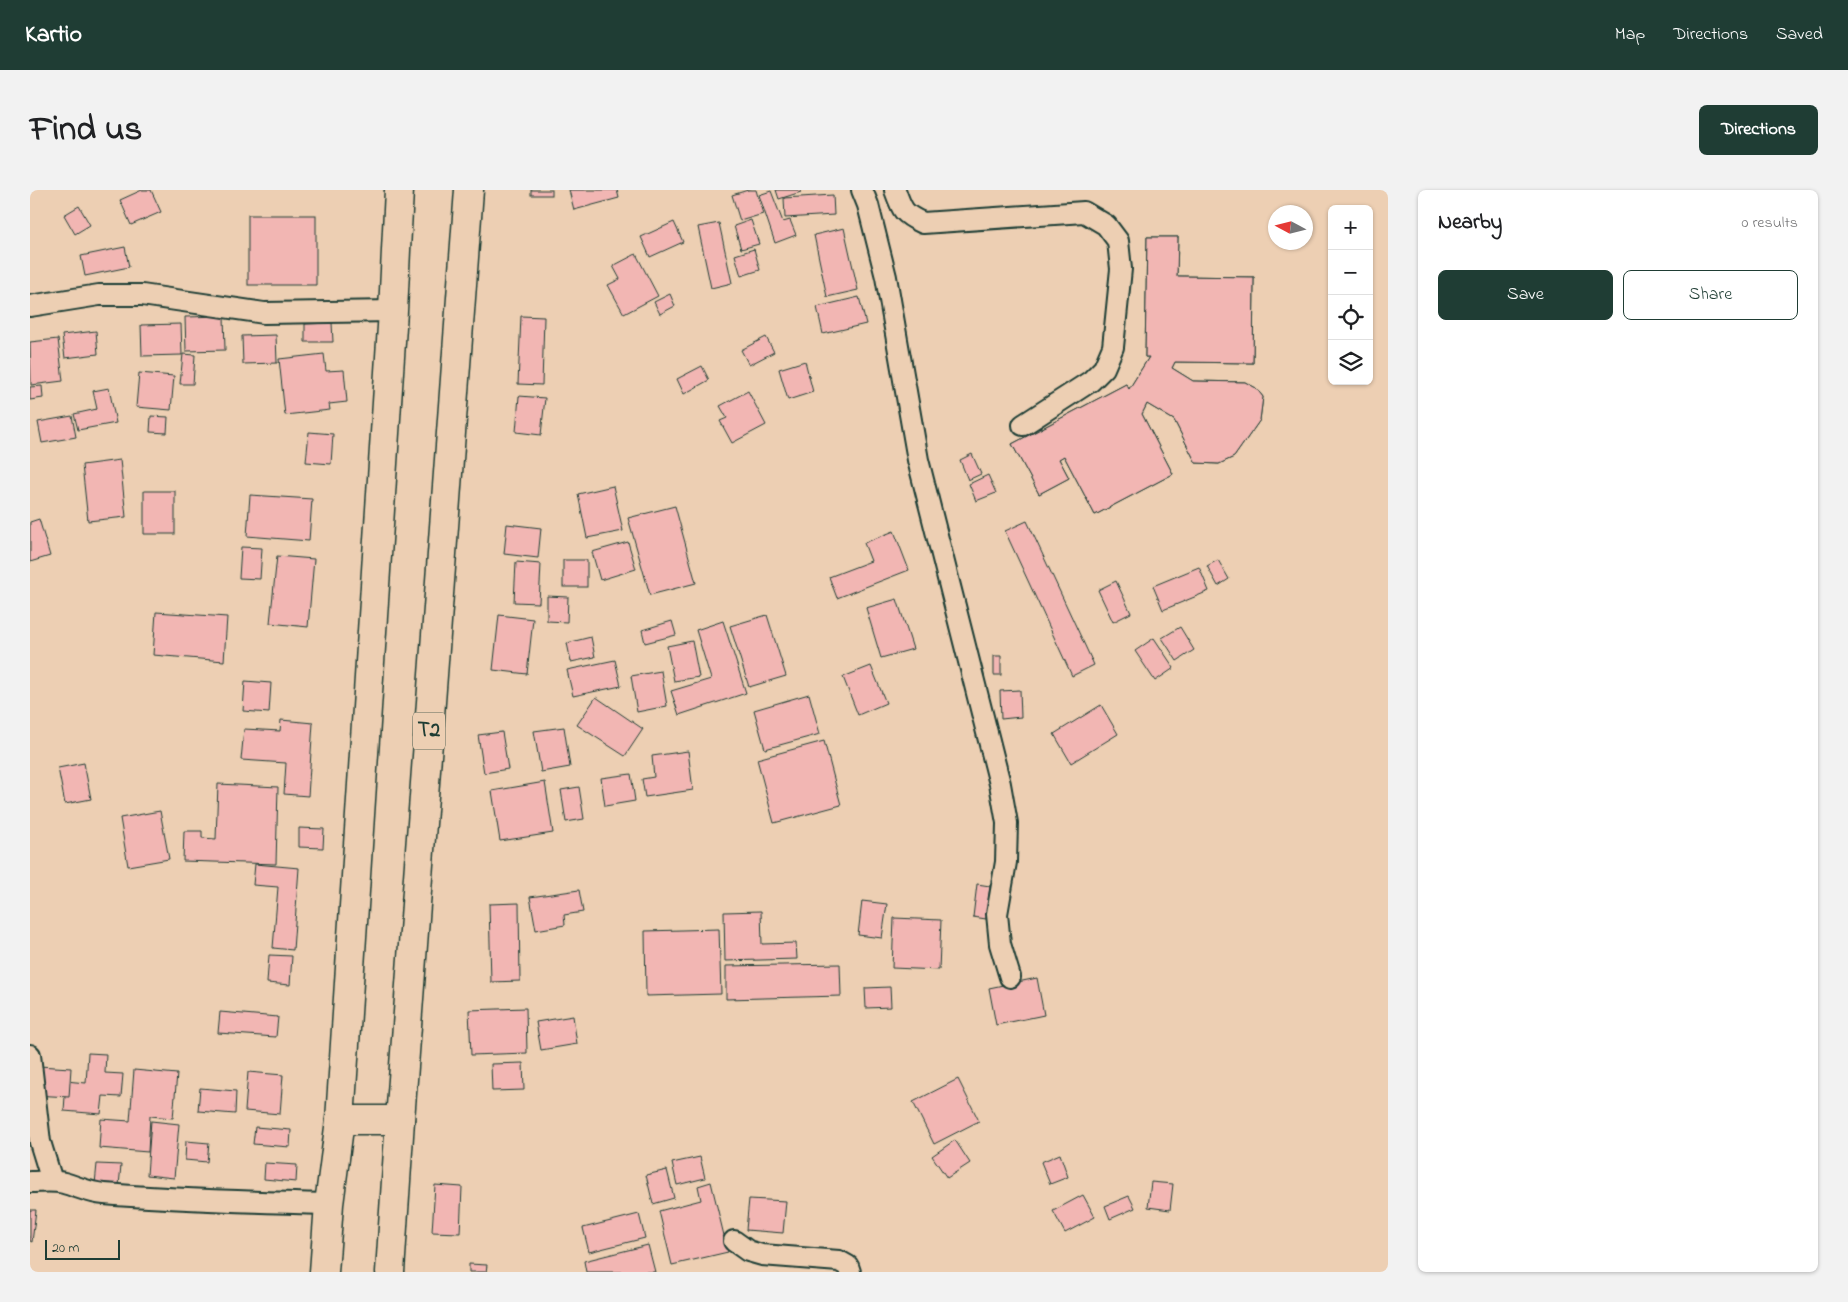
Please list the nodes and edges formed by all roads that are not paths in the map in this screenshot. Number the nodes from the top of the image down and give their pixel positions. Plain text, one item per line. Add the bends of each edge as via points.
1 (399, 190) edge
2 (469, 190) edge
3 (862, 190) edge
4 (895, 190) edge
5 (30, 306) edge
6 (393, 311) junction
7 (1023, 425) dead end
8 (1010, 977) dead end
9 (30, 1055) edge
10 (340, 1120) junction
11 (400, 1120) junction
12 (52, 1181) junction
13 (30, 1182) edge
14 (329, 1204) junction
15 (734, 1241) dead end
16 (324, 1272) edge
17 (390, 1272) edge
18 (850, 1272) edge

1 - 6 highway
2 - 11 highway, T2
3 - 8 street via 886,277 918,460 1000,784 1006,824 1006,862 997,914 1000,944
4 - 7 street via 908,216 922,223 1084,212 1106,225 1118,241 1121,269 1113,347 1104,368 1091,381
5 - 6 street via 99,295 142,294 264,313
6 - 10 highway
9 - 12 street via 40,1142
10 - 11 highway
10 - 14 highway
11 - 17 highway, T2
12 - 13 street
12 - 14 street via 101,1194
14 - 16 highway
15 - 18 street via 748,1251 762,1255 839,1262 848,1266

